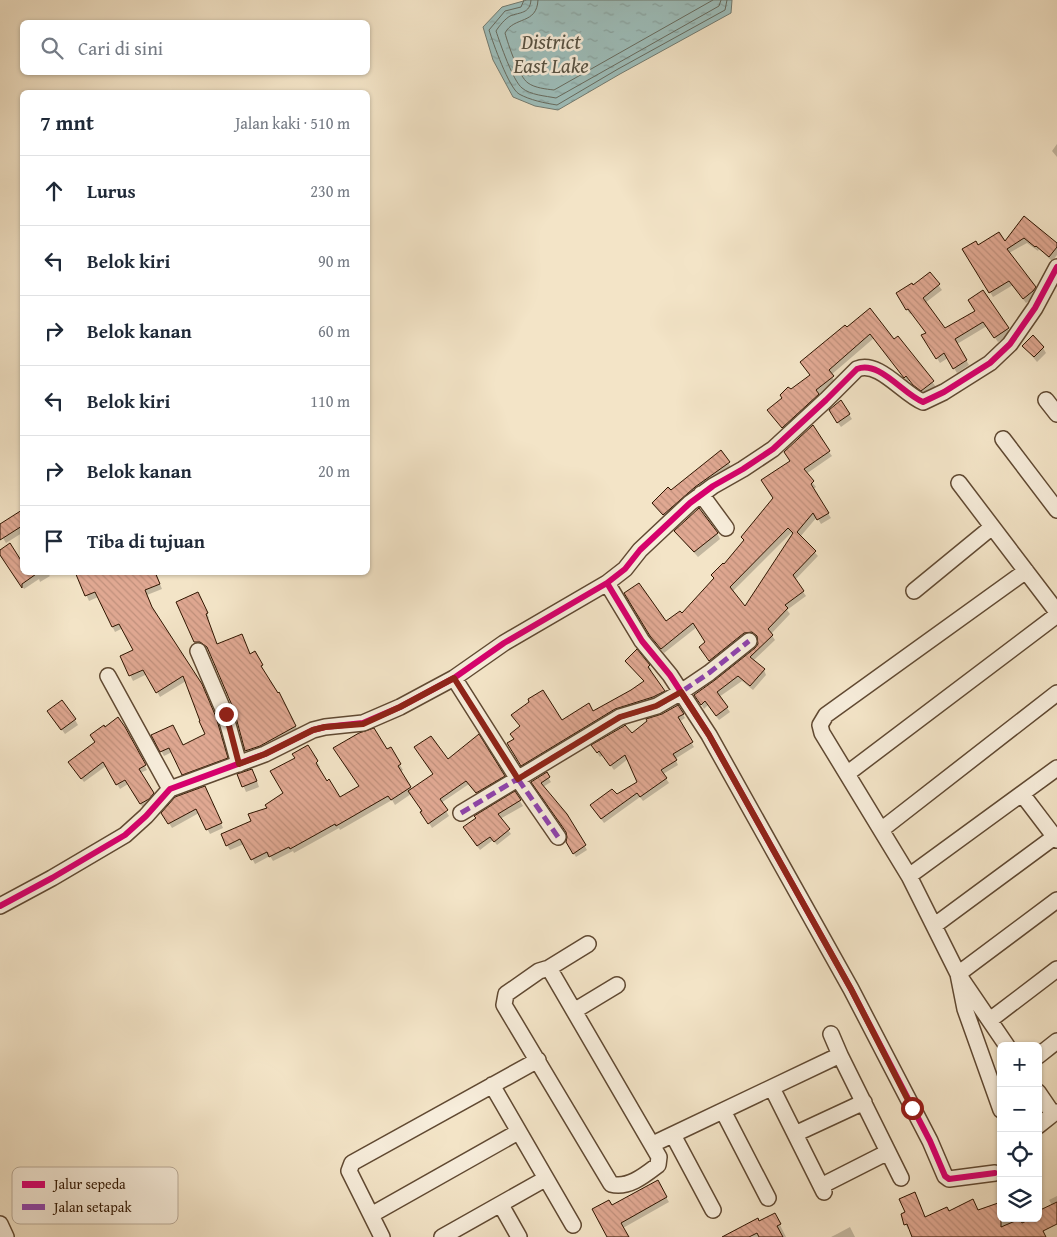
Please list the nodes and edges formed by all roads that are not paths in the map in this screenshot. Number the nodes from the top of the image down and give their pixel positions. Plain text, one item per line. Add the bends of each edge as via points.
1 (1057, 267) edge
2 (1046, 400) dead end
3 (1057, 414) edge
4 (1003, 439) dead end
5 (959, 483) dead end
6 (701, 494) junction
7 (1057, 510) edge
8 (992, 527) junction
9 (726, 528) dead end
10 (1026, 571) junction
11 (607, 583) junction
12 (914, 591) dead end
13 (1057, 614) edge
14 (749, 642) dead end
15 (198, 651) dead end
16 (108, 676) dead end
17 (454, 678) junction
18 (681, 692) junction
19 (1057, 693) edge
20 (239, 764) junction
21 (1057, 768) edge
22 (848, 773) junction
23 (518, 779) junction
24 (170, 789) junction
25 (1022, 794) junction
26 (461, 814) dead end
27 (881, 830) junction
28 (558, 837) dead end
29 (1056, 837) edge
30 (909, 876) junction
31 (1057, 900) edge
32 (2, 901) edge
33 (935, 925) junction
34 (588, 944) dead end
35 (549, 968) junction
36 (1057, 969) edge
37 (958, 974) junction
38 (616, 985) dead end
39 (574, 1011) junction
40 (990, 1020) junction
41 (831, 1034) dead end
42 (1057, 1041) edge
43 (1004, 1042) edge
44 (1042, 1053) edge
45 (840, 1055) junction
46 (538, 1060) junction
47 (492, 1085) junction
48 (772, 1088) junction
49 (1042, 1097) edge
50 (997, 1099) edge
51 (864, 1102) junction
52 (723, 1111) junction
53 (1055, 1113) edge
54 (1042, 1123) edge
55 (518, 1132) junction
56 (795, 1134) junction
57 (673, 1135) junction
58 (653, 1144) junction
59 (888, 1152) junction
60 (995, 1173) dead end
61 (901, 1178) dead end
62 (545, 1179) junction
63 (768, 1198) dead end
64 (500, 1205) junction
65 (712, 1210) dead end
66 (371, 1215) junction
67 (0, 1224) edge
68 (573, 1226) dead end
69 (450, 1235) edge
70 (6, 1237) edge
71 (382, 1237) edge
72 (519, 1237) edge

1 - 6 street via 1024,327 990,363 923,402 876,370 857,369 773,449
2 - 3 street
4 - 7 street
5 - 8 street
6 - 9 street
6 - 11 street
8 - 10 street
8 - 12 street
10 - 13 street
10 - 22 street via 826,715 820,725 822,733
11 - 17 street via 504,643
11 - 18 street via 642,641
13 - 22 street
14 - 18 street
15 - 20 street via 226,714
16 - 24 street
17 - 20 street via 363,724 313,730
17 - 23 street
18 - 23 street via 656,706 620,717
18 - 60 street via 709,735 851,989 930,1141 944,1176 949,1179
19 - 27 street
20 - 24 street
21 - 25 street
22 - 27 street
23 - 26 street
23 - 28 street
24 - 32 street via 125,835 52,878
25 - 29 street
25 - 30 street
27 - 30 street
29 - 33 street
30 - 33 street
31 - 37 street
33 - 37 street
34 - 35 street
35 - 39 street
35 - 46 street via 539,971 506,994 504,1005
36 - 40 street
37 - 40 street
37 - 50 street via 965,1009
38 - 39 street
39 - 58 street
40 - 43 street
41 - 45 street
42 - 44 street
45 - 48 street
45 - 51 street
46 - 47 street
46 - 58 street via 612,1184 627,1185 658,1165 659,1157
47 - 55 street
47 - 66 street via 352,1163 349,1171
48 - 52 street
48 - 56 street
49 - 53 street
51 - 56 street
51 - 59 street
52 - 57 street
52 - 63 street
53 - 54 street
55 - 62 street
55 - 66 street
56 - 59 street via 822,1189
57 - 58 street
57 - 65 street
59 - 61 street
62 - 64 street
62 - 68 street
64 - 69 street
64 - 72 street
66 - 71 street
67 - 70 street

